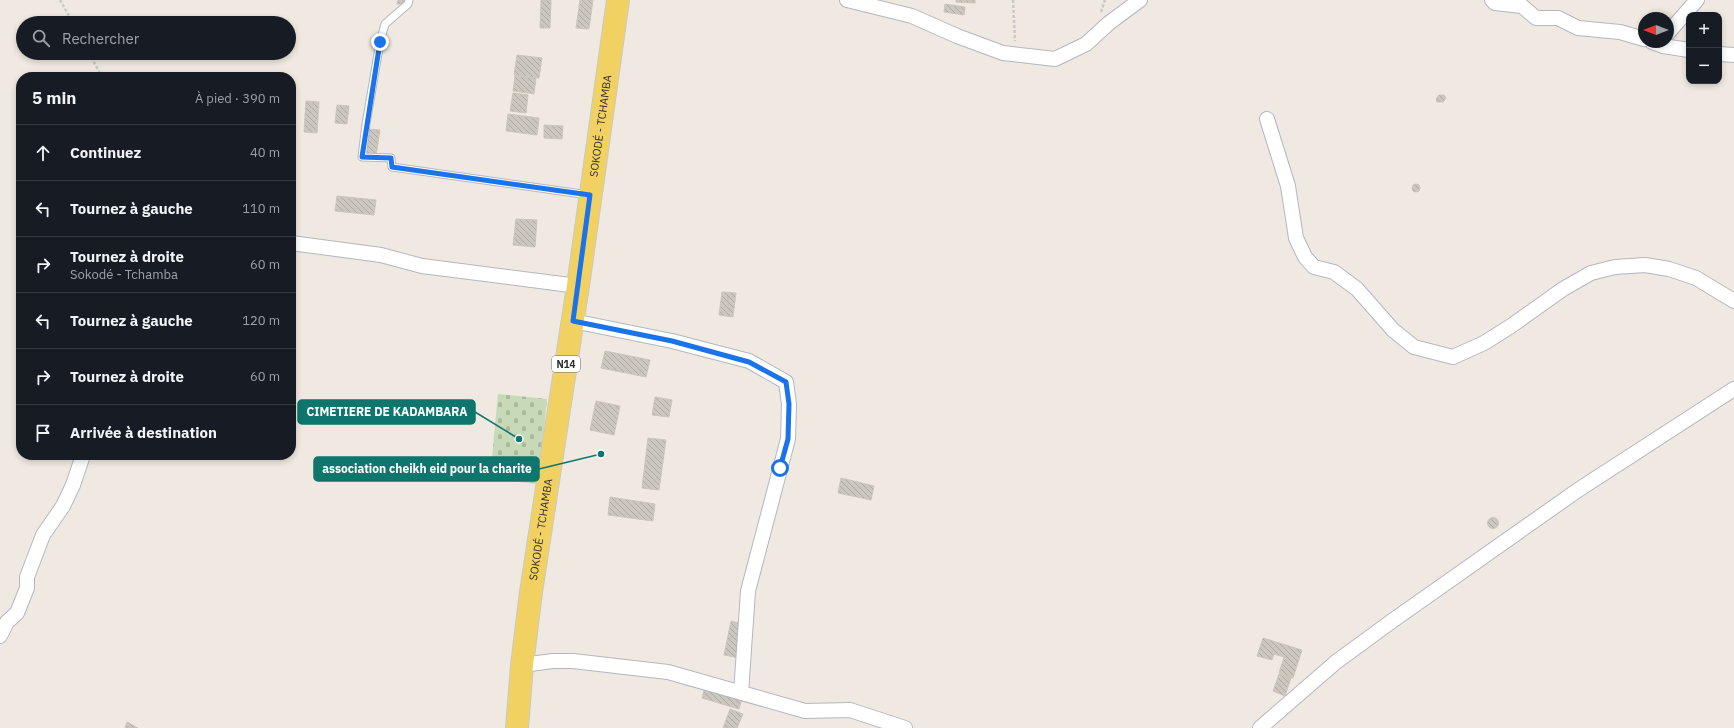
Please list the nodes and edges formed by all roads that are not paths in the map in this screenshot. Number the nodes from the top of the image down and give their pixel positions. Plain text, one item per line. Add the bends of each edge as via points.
1 (410, 0) edge
2 (618, 0) edge
3 (847, 0) edge
4 (1140, 0) edge
5 (1492, 0) edge
6 (1698, 0) edge
7 (890, 5) edge
8 (1674, 26) edge
9 (1638, 37) edge
10 (1674, 48) edge
11 (1686, 50) edge
12 (1722, 54) edge
13 (1734, 55) edge
14 (1268, 119) dead end
15 (590, 195) junction
16 (296, 244) edge
17 (578, 286) junction
18 (1734, 301) edge
19 (573, 321) junction
20 (1734, 389) edge
21 (81, 460) edge
22 (0, 636) edge
23 (522, 666) junction
24 (741, 693) junction
25 (517, 728) edge
26 (905, 728) edge
27 (1260, 728) edge

1 - 15 lane via 385,24 362,157 391,158 392,167
2 - 15 main road, SOKODÉ - TCHAMBA / N14
3 - 7 street
4 - 7 street via 1086,44 1055,59 1002,53 956,36
5 - 9 street via 1495,3 1522,6 1536,18 1558,18 1578,28 1620,32
6 - 8 street
10 - 11 street
12 - 13 street
14 - 18 street via 1288,186 1296,238 1305,257 1314,267 1334,272 1357,289 1393,330 1414,347 1453,357 1484,343 1591,273 1615,267 1645,265 1669,269 1696,278
15 - 17 main road, SOKODÉ - TCHAMBA / N14
16 - 17 street via 381,256 422,266
17 - 19 main road, SOKODÉ - TCHAMBA / N14
19 - 23 main road, SOKODÉ - TCHAMBA / N14 via 532,584
19 - 24 street via 672,341 749,362 786,382 789,404 788,439 748,591
20 - 27 street via 1578,490 1392,621 1336,662
21 - 22 street via 63,506 43,535 31,564 27,588 18,613 8,622
23 - 24 street via 573,661 668,672
23 - 25 main road, SOKODÉ - TCHAMBA / N14
24 - 26 street via 806,711 850,710

